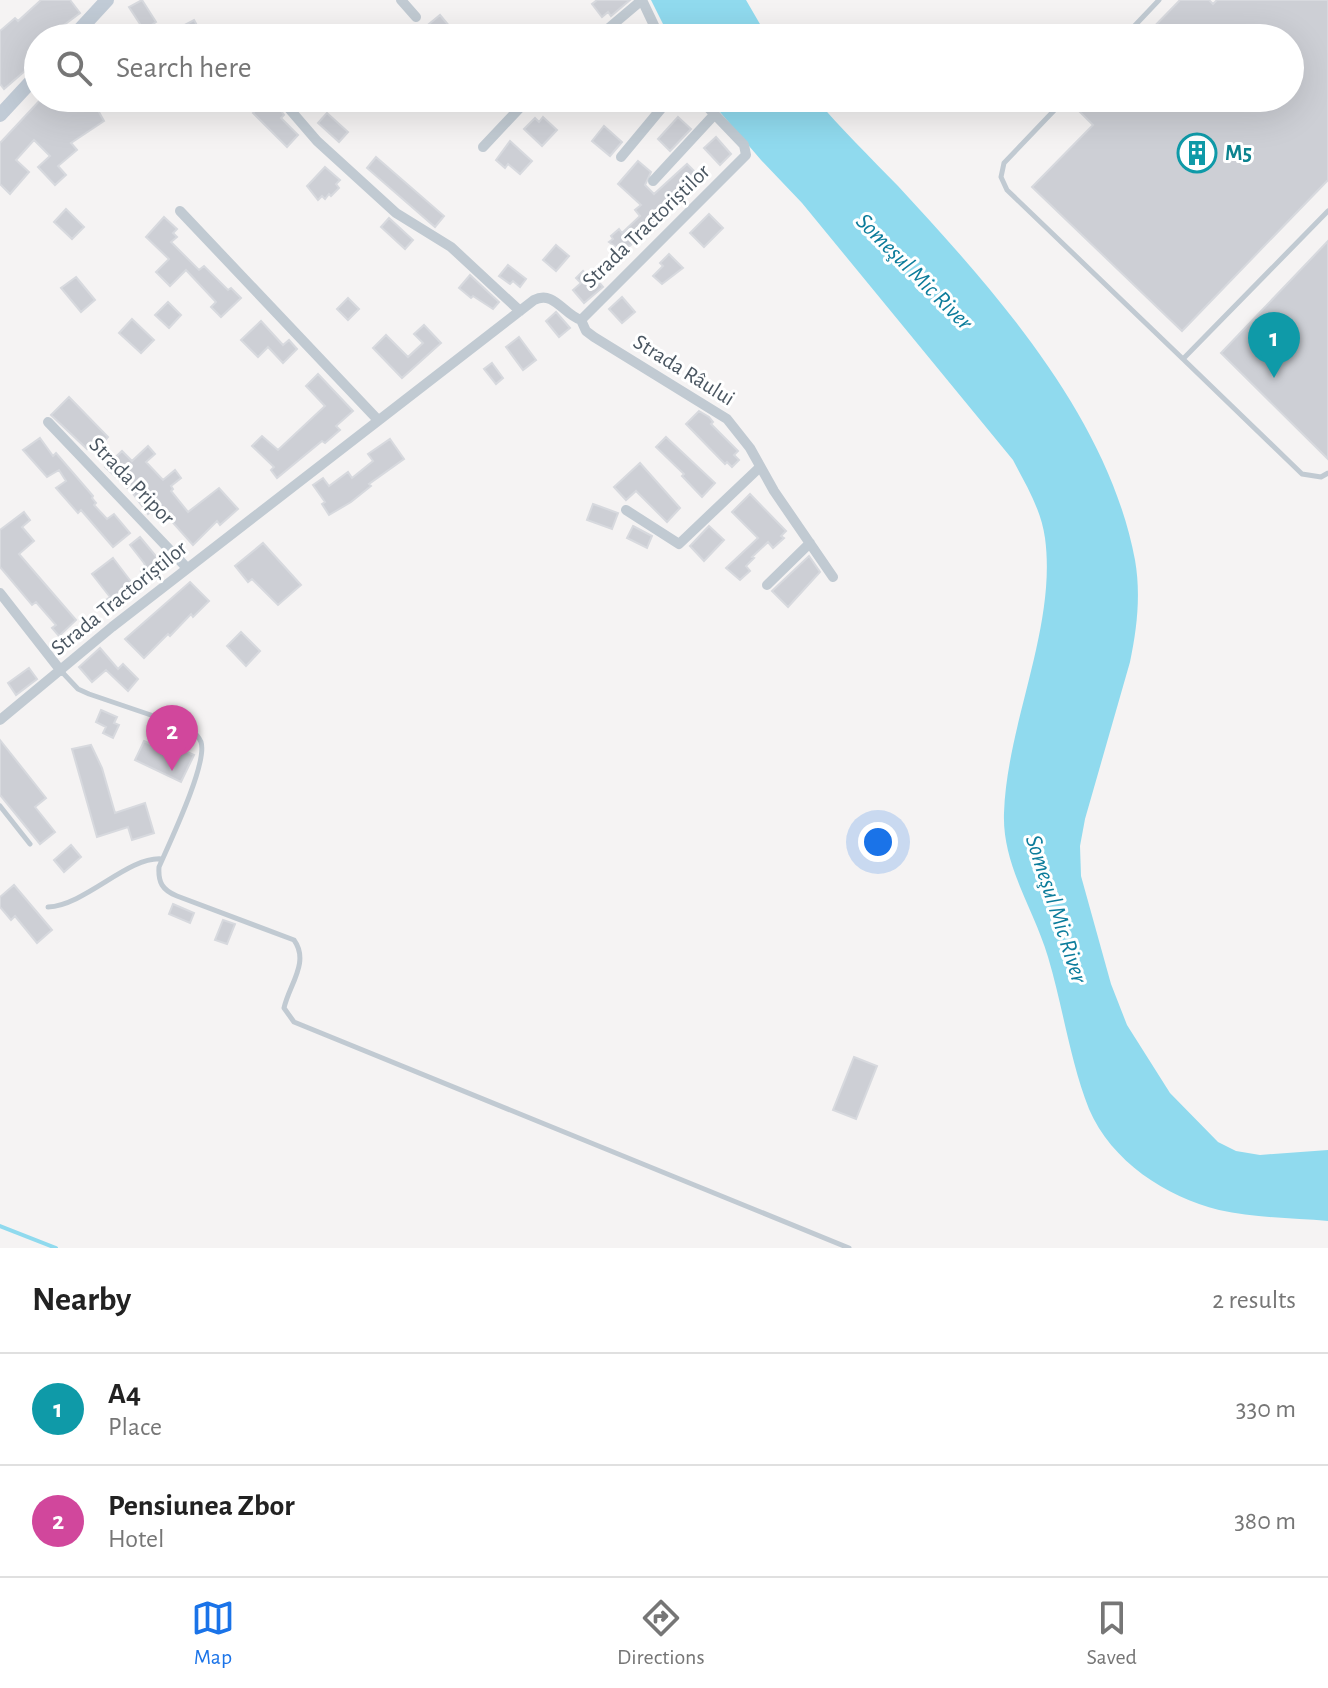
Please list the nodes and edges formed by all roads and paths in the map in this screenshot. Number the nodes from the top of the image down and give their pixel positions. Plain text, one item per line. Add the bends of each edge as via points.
1 (107, 0) edge
2 (401, 0) edge
3 (642, 0) edge
4 (1159, 0) edge
5 (416, 17) dead end
6 (85, 24) edge
7 (614, 24) edge
8 (653, 24) edge
9 (1136, 24) edge
10 (24, 89) edge
11 (292, 112) edge
12 (516, 112) edge
13 (658, 112) edge
14 (711, 112) edge
15 (1053, 112) edge
16 (0, 115) edge
17 (714, 115) junction
18 (483, 147) dead end
19 (621, 157) dead end
20 (653, 181) dead end
21 (180, 211) dead end
22 (1328, 211) edge
23 (520, 311) junction
24 (581, 320) junction
25 (1183, 359) junction
26 (378, 420) junction
27 (48, 422) dead end
28 (760, 467) junction
29 (1328, 473) edge
30 (626, 510) dead end
31 (810, 543) junction
32 (187, 568) junction
33 (833, 577) dead end
34 (767, 585) dead end
35 (0, 593) edge
36 (61, 671) junction
37 (0, 720) edge
38 (0, 806) edge
39 (30, 844) dead end
40 (162, 859) junction
41 (48, 907) dead end
42 (849, 1248) edge

1 - 6 main road
2 - 5 street
3 - 7 street
3 - 8 street
4 - 9 lane
10 - 16 main road
11 - 23 street via 396,213 451,247
12 - 18 street
13 - 19 street
14 - 17 street
15 - 25 lane via 1004,163 1001,177 1007,190
17 - 20 street
17 - 24 street, Strada Tractoriștilor via 746,151 743,160
21 - 26 street
22 - 25 lane
23 - 24 street, Strada Tractoriștilor via 542,296
23 - 26 street, Strada Tractoriștilor
24 - 28 street, Strada Râului via 594,337 727,419
25 - 29 lane via 1302,474
26 - 32 street, Strada Tractoriștilor
27 - 32 street, Strada Pripor
28 - 30 street via 679,544
28 - 31 street, Strada Râului
31 - 33 street, Strada Râului
31 - 34 street
32 - 36 street, Strada Tractoriștilor
35 - 36 street
36 - 37 street, Strada Tractoriștilor
36 - 40 lane via 78,689 189,728 201,742 198,772
38 - 39 lane
40 - 41 lane
40 - 42 lane via 158,877 168,892 294,940 300,965 284,1008 302,1027

